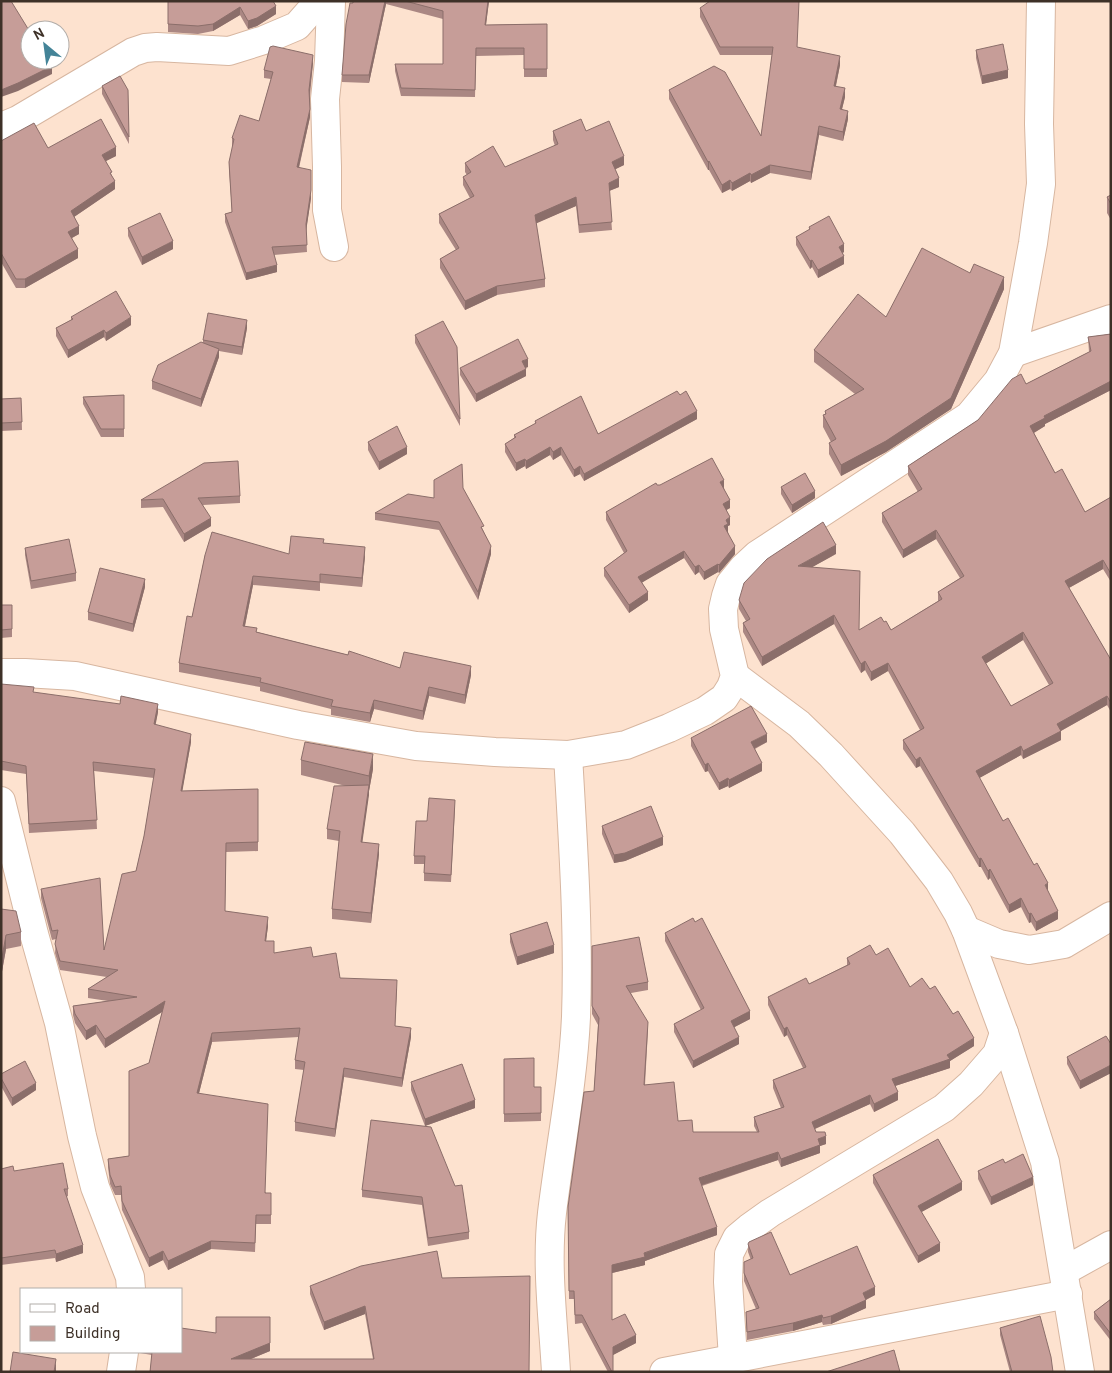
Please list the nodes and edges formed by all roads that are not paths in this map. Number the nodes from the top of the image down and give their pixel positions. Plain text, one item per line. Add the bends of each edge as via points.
1 (319, 1) edge
2 (331, 1) edge
3 (1042, 1) edge
4 (1, 127) edge
5 (334, 247) dead end
6 (1111, 319) edge
7 (1013, 353) junction
8 (1, 673) edge
9 (734, 676) junction
10 (568, 755) junction
11 (1, 801) edge
12 (1111, 916) edge
13 (966, 930) junction
14 (1004, 1033) junction
15 (1111, 1245) edge
16 (1066, 1283) junction
17 (130, 1288) edge
18 (124, 1353) edge
19 (733, 1358) junction
20 (121, 1372) edge
21 (556, 1372) edge
22 (664, 1372) edge
23 (1080, 1372) edge

1 - 4 street via 297,26 229,51 157,47 133,52
2 - 5 street via 325,99 327,210
3 - 7 street via 1041,184
6 - 7 street
7 - 9 street via 998,381 969,416 757,555 743,568 730,584 723,609
8 - 10 street via 75,676 416,746
9 - 10 street via 724,698 698,715 626,745
9 - 13 street via 799,724 869,795 939,880
10 - 21 street via 577,920 576,1008 552,1214 550,1263
11 - 17 street via 59,1023 95,1187 130,1277
12 - 13 street via 1064,944 1029,950 999,944
13 - 14 street
14 - 16 street via 1045,1162
14 - 19 street via 997,1054 944,1108 770,1213 737,1238 729,1254 728,1282
15 - 16 street
16 - 19 street
16 - 23 street
18 - 20 street
19 - 22 street

